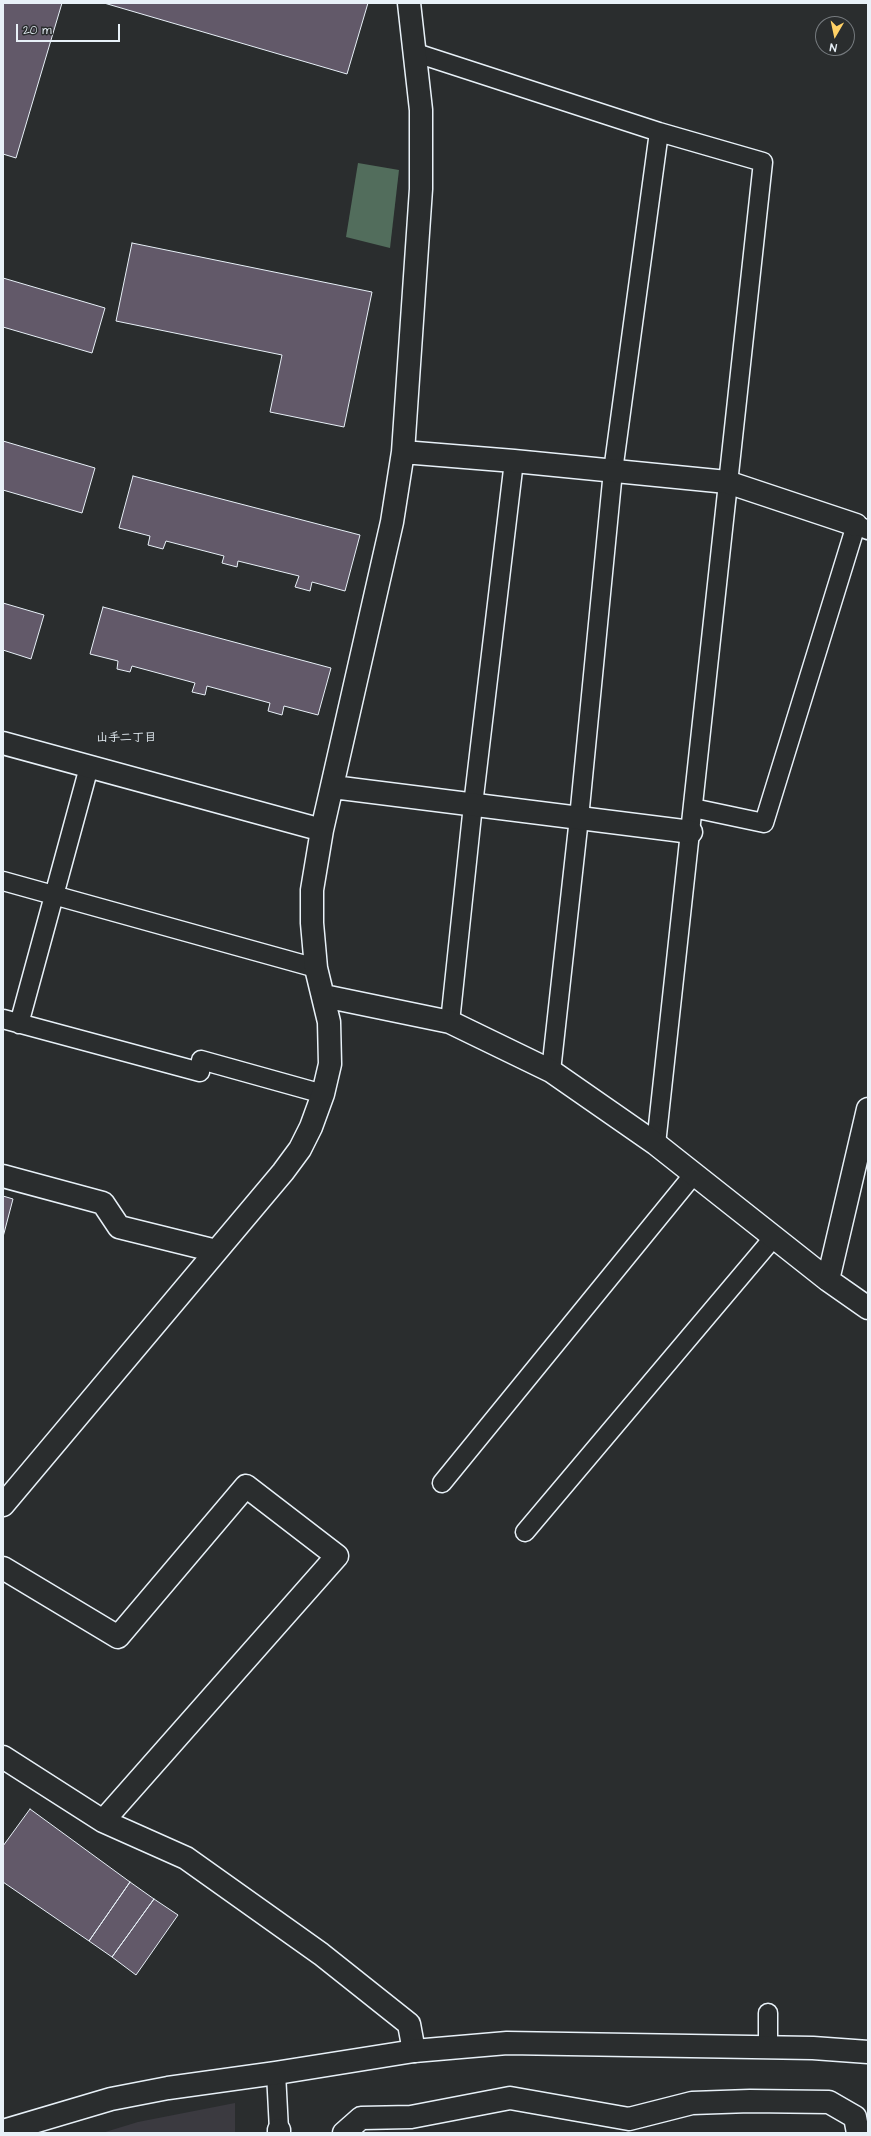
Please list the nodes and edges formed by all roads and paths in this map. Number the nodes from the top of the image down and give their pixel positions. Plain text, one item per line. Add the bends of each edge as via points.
1 (409, 3) edge
2 (416, 53) junction
3 (659, 132) junction
4 (403, 452) junction
5 (514, 461) junction
6 (613, 471) junction
7 (727, 482) junction
8 (862, 528) edge
9 (3, 744) edge
10 (89, 767) junction
11 (333, 787) junction
12 (473, 805) junction
13 (693, 808) junction
14 (579, 818) junction
15 (322, 830) junction
16 (691, 832) junction
17 (3, 881) edge
18 (53, 895) junction
19 (316, 968) junction
20 (324, 996) junction
21 (11, 1022) edge
22 (450, 1022) junction
23 (551, 1071) junction
24 (323, 1094) junction
25 (868, 1109) edge
26 (656, 1144) junction
27 (694, 1174) junction
28 (3, 1176) edge
29 (774, 1237) junction
30 (216, 1252) junction
31 (828, 1280) junction
32 (868, 1308) edge
33 (442, 1483) dead end
34 (3, 1504) edge
35 (526, 1532) dead end
36 (3, 1568) edge
37 (3, 1757) edge
38 (103, 1821) junction
39 (768, 2014) dead end
40 (768, 2047) junction
41 (414, 2051) junction
42 (868, 2052) edge
43 (276, 2073) junction
44 (3, 2131) edge
45 (279, 2132) edge
46 (344, 2133) edge
47 (858, 2133) edge

1 - 2 street
2 - 3 lane
2 - 4 street via 421,110 421,189
3 - 6 lane
3 - 7 lane via 763,162
4 - 5 street
4 - 11 street via 392,522
5 - 6 street
5 - 12 lane
6 - 7 street
6 - 14 lane
7 - 8 street
7 - 13 lane
8 - 13 lane via 764,823
9 - 10 street
10 - 15 street
10 - 18 lane
11 - 12 street
11 - 15 street
12 - 14 street
12 - 22 lane
13 - 16 lane
14 - 16 street
14 - 23 lane
15 - 19 street via 312,890
16 - 26 lane
17 - 18 lane
18 - 19 lane
18 - 21 lane
19 - 20 street
20 - 22 street
20 - 24 street via 329,1022 330,1064
21 - 24 lane via 200,1072 201,1060
22 - 23 street
23 - 26 street
24 - 30 street via 300,1149
25 - 31 street
26 - 27 street
27 - 29 street
27 - 33 lane
28 - 30 street via 103,1203 119,1227
29 - 31 street
29 - 35 lane
30 - 34 street
31 - 32 street
36 - 38 street via 118,1637 246,1486 337,1556
37 - 38 street
38 - 41 street via 186,1858 321,1954 409,2024
39 - 40 lane
40 - 41 street via 507,2043
40 - 42 street
41 - 43 street
43 - 44 street via 111,2099
43 - 45 lane
46 - 47 street via 361,2118 411,2117 510,2098 629,2119 692,2103 829,2102 855,2117

